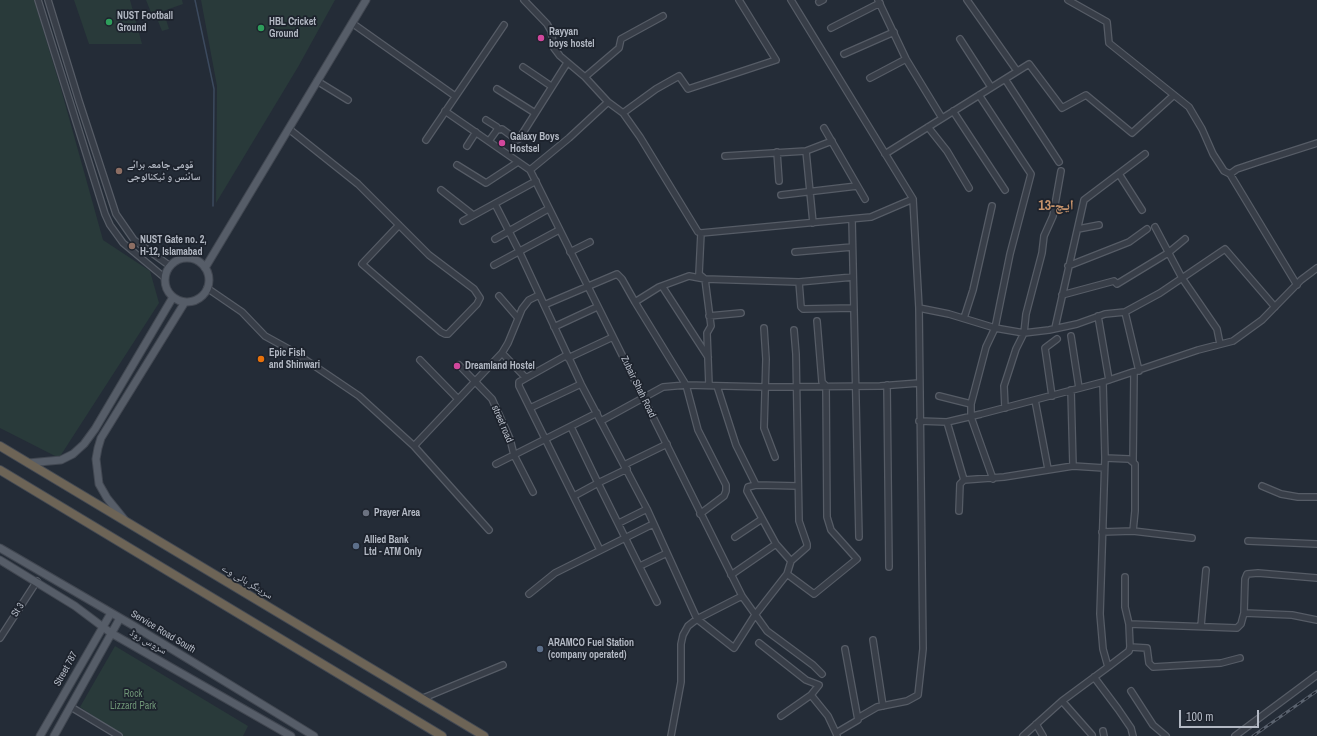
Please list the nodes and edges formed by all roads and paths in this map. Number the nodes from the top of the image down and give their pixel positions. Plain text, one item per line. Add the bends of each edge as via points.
1 (38, 0) edge
2 (48, 0) edge
3 (366, 0) edge
4 (524, 0) edge
5 (739, 0) edge
6 (791, 0) edge
7 (967, 0) edge
8 (1068, 0) edge
9 (879, 1) edge
10 (663, 16) dead end
11 (352, 23) junction
12 (504, 25) dead end
13 (830, 28) dead end
14 (894, 32) junction
15 (960, 40) dead end
16 (844, 54) dead end
17 (906, 59) junction
18 (567, 63) junction
19 (523, 68) dead end
20 (1017, 71) junction
21 (585, 77) junction
22 (870, 78) dead end
23 (1005, 78) junction
24 (317, 81) junction
25 (551, 86) junction
26 (991, 87) junction
27 (497, 89) dead end
28 (979, 95) junction
29 (1174, 95) junction
30 (456, 96) junction
31 (348, 100) dead end
32 (79, 101) junction
33 (608, 102) junction
34 (70, 104) junction
35 (445, 111) junction
36 (953, 111) junction
37 (535, 113) junction
38 (623, 113) junction
39 (942, 118) junction
40 (486, 120) dead end
41 (928, 127) junction
42 (824, 128) dead end
43 (289, 129) junction
44 (497, 130) junction
45 (476, 132) junction
46 (426, 140) dead end
47 (489, 141) junction
48 (832, 141) junction
49 (1317, 143) edge
50 (467, 146) dead end
51 (806, 151) junction
52 (777, 152) junction
53 (885, 154) junction
54 (1145, 154) dead end
55 (726, 156) dead end
56 (518, 162) junction
57 (1059, 162) dead end
58 (457, 165) dead end
59 (530, 170) junction
60 (1061, 171) dead end
61 (1119, 174) junction
62 (1230, 174) junction
63 (536, 181) junction
64 (779, 181) dead end
65 (857, 186) junction
66 (969, 188) dead end
67 (441, 190) dead end
68 (1005, 190) dead end
69 (810, 192) junction
70 (781, 196) dead end
71 (865, 199) dead end
72 (913, 199) junction
73 (495, 204) junction
74 (992, 206) dead end
75 (548, 209) junction
76 (1142, 210) dead end
77 (473, 215) junction
78 (852, 219) junction
79 (463, 221) dead end
80 (813, 223) junction
81 (399, 225) junction
82 (1099, 225) dead end
83 (1155, 227) dead end
84 (1078, 229) junction
85 (1148, 229) dead end
86 (559, 230) junction
87 (509, 231) junction
88 (701, 234) junction
89 (495, 239) dead end
90 (1185, 239) dead end
91 (590, 242) dead end
92 (852, 247) junction
93 (519, 251) junction
94 (570, 252) junction
95 (795, 252) dead end
96 (1168, 253) junction
97 (494, 265) dead end
98 (170, 266) junction
99 (1068, 266) junction
100 (205, 268) junction
101 (1317, 268) edge
102 (853, 277) junction
103 (165, 278) junction
104 (1182, 278) junction
105 (706, 279) junction
106 (799, 282) junction
107 (1297, 284) junction
108 (587, 286) junction
109 (662, 286) junction
110 (207, 288) junction
111 (539, 295) junction
112 (1062, 295) junction
113 (499, 296) dead end
114 (173, 297) junction
115 (185, 302) junction
116 (635, 302) junction
117 (544, 305) junction
118 (597, 307) junction
119 (1275, 307) junction
120 (853, 308) junction
121 (919, 308) junction
122 (1125, 312) junction
123 (741, 313) dead end
124 (709, 316) junction
125 (1098, 316) junction
126 (518, 318) junction
127 (964, 318) junction
128 (817, 321) dead end
129 (554, 327) junction
130 (764, 328) dead end
131 (995, 328) junction
132 (1055, 328) junction
133 (794, 330) dead end
134 (1024, 333) junction
135 (613, 336) junction
136 (1071, 336) dead end
137 (1057, 339) dead end
138 (1220, 344) junction
139 (502, 353) junction
140 (567, 357) junction
141 (708, 357) junction
142 (420, 360) dead end
143 (459, 365) dead end
144 (1136, 372) junction
145 (526, 378) junction
146 (476, 381) junction
147 (1106, 381) junction
148 (919, 383) junction
149 (581, 384) junction
150 (686, 385) junction
151 (709, 385) junction
152 (887, 385) junction
153 (717, 386) junction
154 (796, 386) junction
155 (826, 386) junction
156 (856, 386) junction
157 (766, 387) junction
158 (1079, 388) junction
159 (1071, 390) junction
160 (940, 396) dead end
161 (1052, 396) junction
162 (643, 397) junction
163 (458, 399) junction
164 (1035, 400) junction
165 (971, 404) junction
166 (530, 408) junction
167 (1005, 408) junction
168 (597, 413) junction
169 (971, 417) junction
170 (601, 421) junction
171 (919, 421) junction
172 (947, 422) junction
173 (571, 427) junction
174 (544, 440) junction
175 (666, 444) junction
176 (0, 446) edge
177 (414, 446) junction
178 (514, 455) junction
179 (775, 457) dead end
180 (1105, 458) junction
181 (1133, 462) junction
182 (28, 463) junction
183 (496, 464) dead end
184 (1073, 466) junction
185 (626, 467) junction
186 (1104, 468) junction
187 (1048, 469) junction
188 (0, 470) edge
189 (993, 478) junction
190 (964, 480) junction
191 (598, 483) junction
192 (756, 485) junction
193 (798, 486) junction
194 (1262, 486) dead end
195 (532, 492) dead end
196 (574, 496) junction
197 (1317, 497) edge
198 (647, 509) junction
199 (958, 511) dead end
200 (700, 514) junction
201 (762, 519) junction
202 (127, 522) junction
203 (619, 523) junction
204 (653, 524) junction
205 (489, 530) dead end
206 (1133, 531) junction
207 (1102, 532) junction
208 (626, 537) junction
209 (736, 537) dead end
210 (859, 537) dead end
211 (1192, 538) dead end
212 (1248, 541) dead end
213 (776, 544) junction
214 (1317, 544) edge
215 (0, 548) edge
216 (600, 550) junction
217 (667, 553) junction
218 (0, 560) edge
219 (19, 560) junction
220 (791, 561) junction
221 (640, 566) junction
222 (890, 567) dead end
223 (14, 569) junction
224 (1206, 570) dead end
225 (37, 571) junction
226 (787, 574) junction
227 (730, 575) junction
228 (1125, 577) dead end
229 (1317, 578) edge
230 (34, 580) junction
231 (529, 594) dead end
232 (742, 596) junction
233 (657, 602) dead end
234 (111, 613) junction
235 (1244, 613) junction
236 (755, 615) junction
237 (120, 618) junction
238 (697, 619) junction
239 (1317, 620) edge
240 (1129, 624) junction
241 (1201, 626) junction
242 (102, 627) junction
243 (111, 632) junction
244 (0, 638) edge
245 (872, 640) dead end
246 (759, 643) dead end
247 (1130, 647) junction
248 (845, 649) dead end
249 (1240, 658) dead end
250 (503, 665) dead end
251 (1108, 666) junction
252 (822, 674) dead end
253 (1317, 674) edge
254 (1094, 677) junction
255 (1131, 691) dead end
256 (811, 695) junction
257 (421, 699) junction
258 (1062, 701) junction
259 (883, 706) junction
260 (71, 707) junction
261 (781, 716) dead end
262 (858, 718) junction
263 (1036, 724) junction
264 (836, 734) edge
265 (1092, 734) dead end
266 (40, 736) edge
267 (54, 736) edge
268 (119, 736) edge
269 (291, 736) edge
270 (314, 736) edge
271 (442, 736) edge
272 (484, 736) edge
273 (672, 736) edge
274 (1023, 736) edge
275 (1043, 736) edge
276 (1133, 736) edge
277 (1166, 736) edge
278 (1235, 736) edge

1 - 34 street
2 - 32 street
3 - 11 main road
4 - 18 street via 547,24 554,48
5 - 38 street via 776,60 688,89 679,76
6 - 53 street
7 - 20 street
8 - 29 street via 1107,22 1109,43
9 - 13 street
9 - 14 street
10 - 21 street via 621,39 619,48
11 - 24 main road
11 - 30 street
12 - 30 street
14 - 16 street
14 - 17 street
15 - 26 street
17 - 22 street
17 - 39 street
18 - 21 street
18 - 25 street
19 - 25 street
20 - 23 street
20 - 29 street via 1029,64 1062,108 1086,95 1132,133
21 - 33 street
23 - 26 street
23 - 57 street
24 - 31 street
24 - 43 main road
25 - 37 street
26 - 28 street
27 - 37 street
28 - 36 street
28 - 131 street via 1031,174 1010,254
29 - 62 street via 1189,107 1214,154 1224,170
30 - 35 street
32 - 34 street
32 - 98 street via 111,202 121,224 134,240
33 - 38 street
33 - 59 street via 570,138
34 - 103 street via 110,225 123,243
35 - 45 street, Zubair Shah Road
35 - 46 street
36 - 39 street
36 - 68 street
37 - 44 street via 517,140 502,130
38 - 88 street
39 - 41 street
40 - 44 street via 497,127
41 - 53 street
41 - 66 street via 947,151
42 - 48 street
43 - 81 street via 358,184
43 - 100 main road
44 - 47 street
45 - 47 street, Zubair Shah Road
45 - 50 street
47 - 56 street, Zubair Shah Road
48 - 51 street
48 - 65 street
49 - 62 street via 1237,169
51 - 52 street
51 - 69 street
52 - 55 street
52 - 64 street
53 - 72 street
54 - 61 street
56 - 58 street via 486,182
56 - 59 street, Zubair Shah Road
59 - 63 street, Zubair Shah Road
60 - 134 street via 1026,314
61 - 76 street
61 - 84 street via 1084,200
62 - 107 street
63 - 73 street
63 - 75 street, Zubair Shah Road
65 - 69 street
65 - 71 street
67 - 77 street
69 - 70 street
69 - 80 street
72 - 78 street via 871,218
72 - 121 street
73 - 77 street
73 - 87 street
74 - 127 street
75 - 86 street, Zubair Shah Road
75 - 87 street
77 - 79 street
78 - 80 street
78 - 92 street
80 - 88 street
81 - 81 street via 362,264 441,332 448,334 480,298 474,289 429,255
82 - 84 street
83 - 96 street
84 - 99 street
85 - 99 street via 1129,242
86 - 93 street
86 - 94 street, Zubair Shah Road
87 - 89 street
87 - 93 street
88 - 105 street via 699,274
90 - 96 street
91 - 94 street
92 - 95 street
92 - 102 street
93 - 97 street
93 - 111 street
94 - 108 street, Zubair Shah Road
96 - 104 street
96 - 112 street via 1117,284 1114,281
98 - 100 main road via 179,260 189,258
98 - 103 main road
99 - 112 street
100 - 110 main road via 208,274
101 - 107 street
102 - 106 street
102 - 120 street
103 - 114 main road
104 - 119 street via 1225,250
104 - 122 street
104 - 138 street via 1217,329
105 - 106 street
105 - 109 street via 689,276
105 - 124 street
106 - 120 street via 803,309
107 - 119 street
108 - 116 street via 617,274
108 - 117 street
108 - 118 street, Zubair Shah Road
109 - 116 street
109 - 141 street
110 - 115 main road via 198,299
110 - 177 street via 242,312 266,336 359,396
111 - 117 street
111 - 126 street via 529,300
112 - 132 street
113 - 126 street
114 - 115 main road
114 - 182 main road via 84,444 66,458
115 - 202 main road via 101,438 98,448 96,459 99,484
116 - 150 street
117 - 129 street
118 - 129 street
118 - 135 street, Zubair Shah Road
119 - 138 street via 1233,341
120 - 156 street
121 - 127 street
121 - 148 street
122 - 125 street
122 - 144 street
123 - 124 street
124 - 141 street
125 - 132 street via 1077,324
125 - 147 street
126 - 139 street
127 - 131 street
128 - 155 street via 822,382
129 - 140 street
130 - 157 street
131 - 134 street
131 - 165 street via 986,347
132 - 134 street
133 - 154 street
134 - 167 street via 1004,386
135 - 140 street
135 - 162 street, Zubair Shah Road
136 - 158 street
137 - 161 street via 1045,348
138 - 144 street
139 - 145 street
139 - 146 street
140 - 145 street
140 - 149 street
141 - 151 street
142 - 163 street
143 - 146 street, street road
144 - 147 street
144 - 181 street
145 - 166 street via 519,386
146 - 163 street
146 - 178 street, street road via 492,399 510,438
147 - 158 street
147 - 180 street
148 - 152 street
148 - 171 street
149 - 166 street
149 - 168 street
150 - 151 street
150 - 162 street via 663,387
150 - 200 street via 698,430 726,485 724,496
151 - 153 street
152 - 156 street
152 - 222 street
153 - 157 street
153 - 192 street via 736,445
154 - 155 street
154 - 157 street
154 - 193 street
155 - 156 street
155 - 226 street via 827,516 831,530 857,559 814,594
156 - 210 street
157 - 179 street via 764,428
158 - 159 street
159 - 161 street
159 - 184 street
160 - 165 street
161 - 164 street
162 - 170 street
162 - 175 street, Zubair Shah Road
163 - 177 street
164 - 167 street
164 - 187 street
165 - 169 street
166 - 174 street
167 - 169 street
168 - 170 street
168 - 173 street
169 - 172 street
169 - 189 street
170 - 185 street
171 - 172 street
171 - 259 street via 922,648 918,695 907,701
172 - 190 street
173 - 174 street
173 - 191 street
174 - 178 street
174 - 196 street
175 - 185 street
175 - 200 street, Zubair Shah Road
176 - 182 highway, سرینگر ہائی وے
177 - 205 street
178 - 183 street
178 - 195 street, street road
180 - 181 street via 1129,459
180 - 186 street
181 - 206 street
182 - 202 highway, سرینگر ہائی وے
184 - 186 street
184 - 187 street
185 - 191 street
185 - 198 street
186 - 207 street
187 - 189 street
188 - 271 highway
189 - 190 street
190 - 199 street via 960,484
191 - 196 street
191 - 203 street
192 - 193 street
192 - 201 street via 748,487 747,490
193 - 220 street via 799,521 807,547
194 - 197 street via 1281,494
196 - 216 street
198 - 203 street
198 - 204 street
200 - 227 street, Zubair Shah Road
201 - 209 street
201 - 213 street
202 - 257 highway, سرینگر ہائی وے
203 - 208 street
204 - 208 street
204 - 217 street
206 - 207 street
206 - 211 street
207 - 251 street via 1100,614 1103,649
208 - 216 street
208 - 221 street
212 - 214 street
213 - 220 street
213 - 227 street
215 - 219 main road, Service Road South
216 - 231 street via 555,573
217 - 221 street
217 - 238 street
218 - 223 main road, سروس روڈ
219 - 223 main road
219 - 225 main road, Service Road South
220 - 226 street
221 - 233 street
223 - 230 main road, سروس روڈ
224 - 241 street
225 - 230 main road
225 - 234 main road, Service Road South
226 - 236 street
227 - 232 street, Zubair Shah Road
228 - 240 street via 1125,607
229 - 235 street via 1247,574
230 - 242 main road, سروس روڈ
230 - 244 street, St 3
232 - 236 street, Zubair Shah Road
232 - 238 street
234 - 237 main road, Service Road South
234 - 242 main road, Street 787
235 - 239 street via 1292,615
235 - 241 street via 1237,628
236 - 238 street via 734,648
236 - 252 street, Zubair Shah Road via 767,631
237 - 243 main road
237 - 270 main road, Service Road South
238 - 273 street via 688,626 681,644 681,682
240 - 241 street
240 - 247 street
242 - 243 main road, سروس روڈ
242 - 266 main road, Street 787
243 - 260 main road
243 - 269 main road, سروس روڈ
245 - 259 street
246 - 256 street via 806,680 819,685
247 - 249 street via 1147,648 1149,663 1153,666 1221,663
247 - 251 street via 1129,651
248 - 262 street
250 - 257 street
251 - 254 street
253 - 278 street
254 - 258 street
254 - 276 street via 1131,728
255 - 277 street via 1153,724
256 - 261 street
256 - 264 street via 828,716
257 - 272 highway, سرینگر ہائی وے
258 - 263 street
258 - 265 street
259 - 262 street
260 - 267 main road
260 - 268 street
262 - 264 street
263 - 274 street
263 - 275 street

